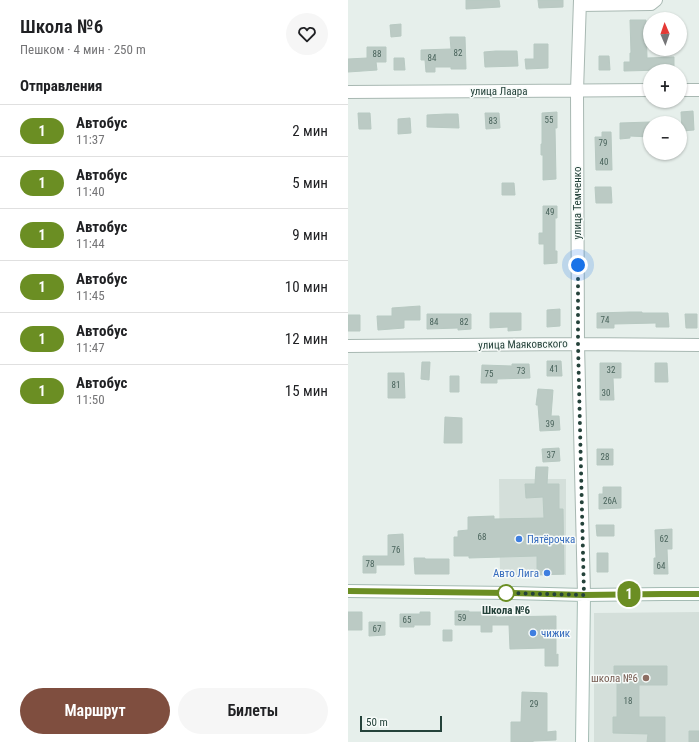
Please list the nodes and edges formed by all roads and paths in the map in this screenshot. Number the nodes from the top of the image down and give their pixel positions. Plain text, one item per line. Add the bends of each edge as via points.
1 (656, 0) edge
2 (580, 2) edge
3 (643, 90) edge
4 (687, 90) edge
5 (699, 90) edge
6 (577, 91) junction
7 (348, 92) edge
8 (578, 344) junction
9 (699, 345) edge
10 (348, 346) edge
11 (348, 591) edge
12 (699, 594) edge
13 (584, 595) junction
14 (582, 742) edge

1 - 2 street via 651,4
2 - 6 street, улица Темченко
3 - 6 street, улица Лаара
4 - 5 street
6 - 7 street, улица Лаара
6 - 8 street, улица Темченко
8 - 9 street, улица Маяковского
8 - 10 street, улица Маяковского
8 - 13 street, улица Темченко
11 - 13 street
12 - 13 street
13 - 14 street, улица Темченко

